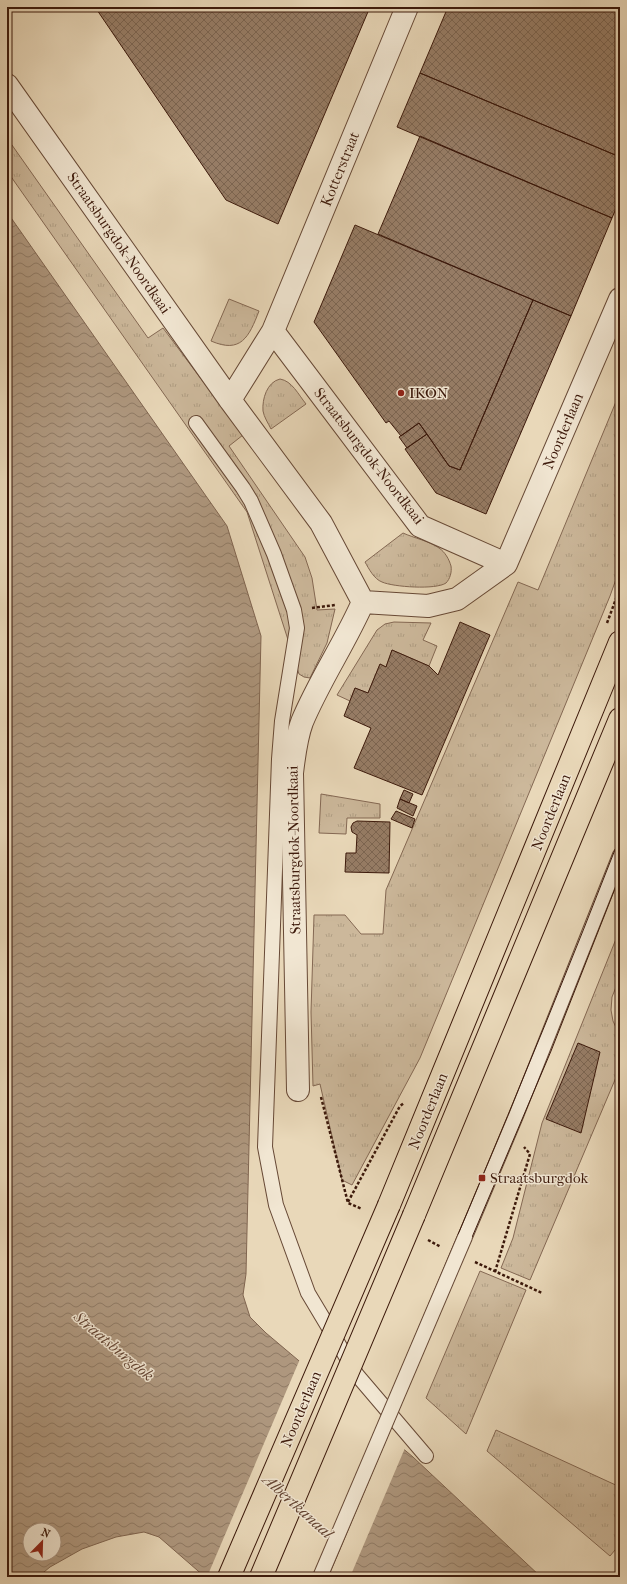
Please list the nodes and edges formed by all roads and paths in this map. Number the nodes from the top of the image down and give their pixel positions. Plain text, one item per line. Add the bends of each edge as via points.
1 (407, 7) edge
2 (7, 85) edge
3 (620, 299) edge
4 (273, 331) junction
5 (230, 400) junction
6 (196, 423) dead end
7 (506, 564) junction
8 (364, 602) junction
9 (294, 610) junction
10 (620, 642) edge
11 (620, 719) edge
12 (620, 855) edge
13 (298, 1090) dead end
14 (410, 1099) dead end
15 (523, 1146) dead end
16 (348, 1203) dead end
17 (495, 1272) dead end
18 (426, 1456) dead end
19 (229, 1577) edge
20 (261, 1577) edge
21 (320, 1577) edge

1 - 4 street, Kotterstraat
2 - 5 street, Straatsburgdok-Noordkaai
3 - 7 street, Noorderlaan
4 - 5 street
4 - 7 street, Straatsburgdok-Noordkaai via 420,526
5 - 8 street, Straatsburgdok-Noordkaai via 321,523
6 - 9 lane via 251,501
7 - 8 street via 457,599 428,606
8 - 9 path
8 - 13 street, Straatsburgdok-Noordkaai via 302,723 294,756 292,781
9 - 18 lane via 297,628 282,721 279,759 265,1147 276,1205 308,1293 357,1375
10 - 19 main road, Noorderlaan, bridge via 389,1205
11 - 20 main road, Noorderlaan, bridge
12 - 21 lane, bridge via 516,1116
14 - 16 path via 400,1106
15 - 17 path via 530,1154

